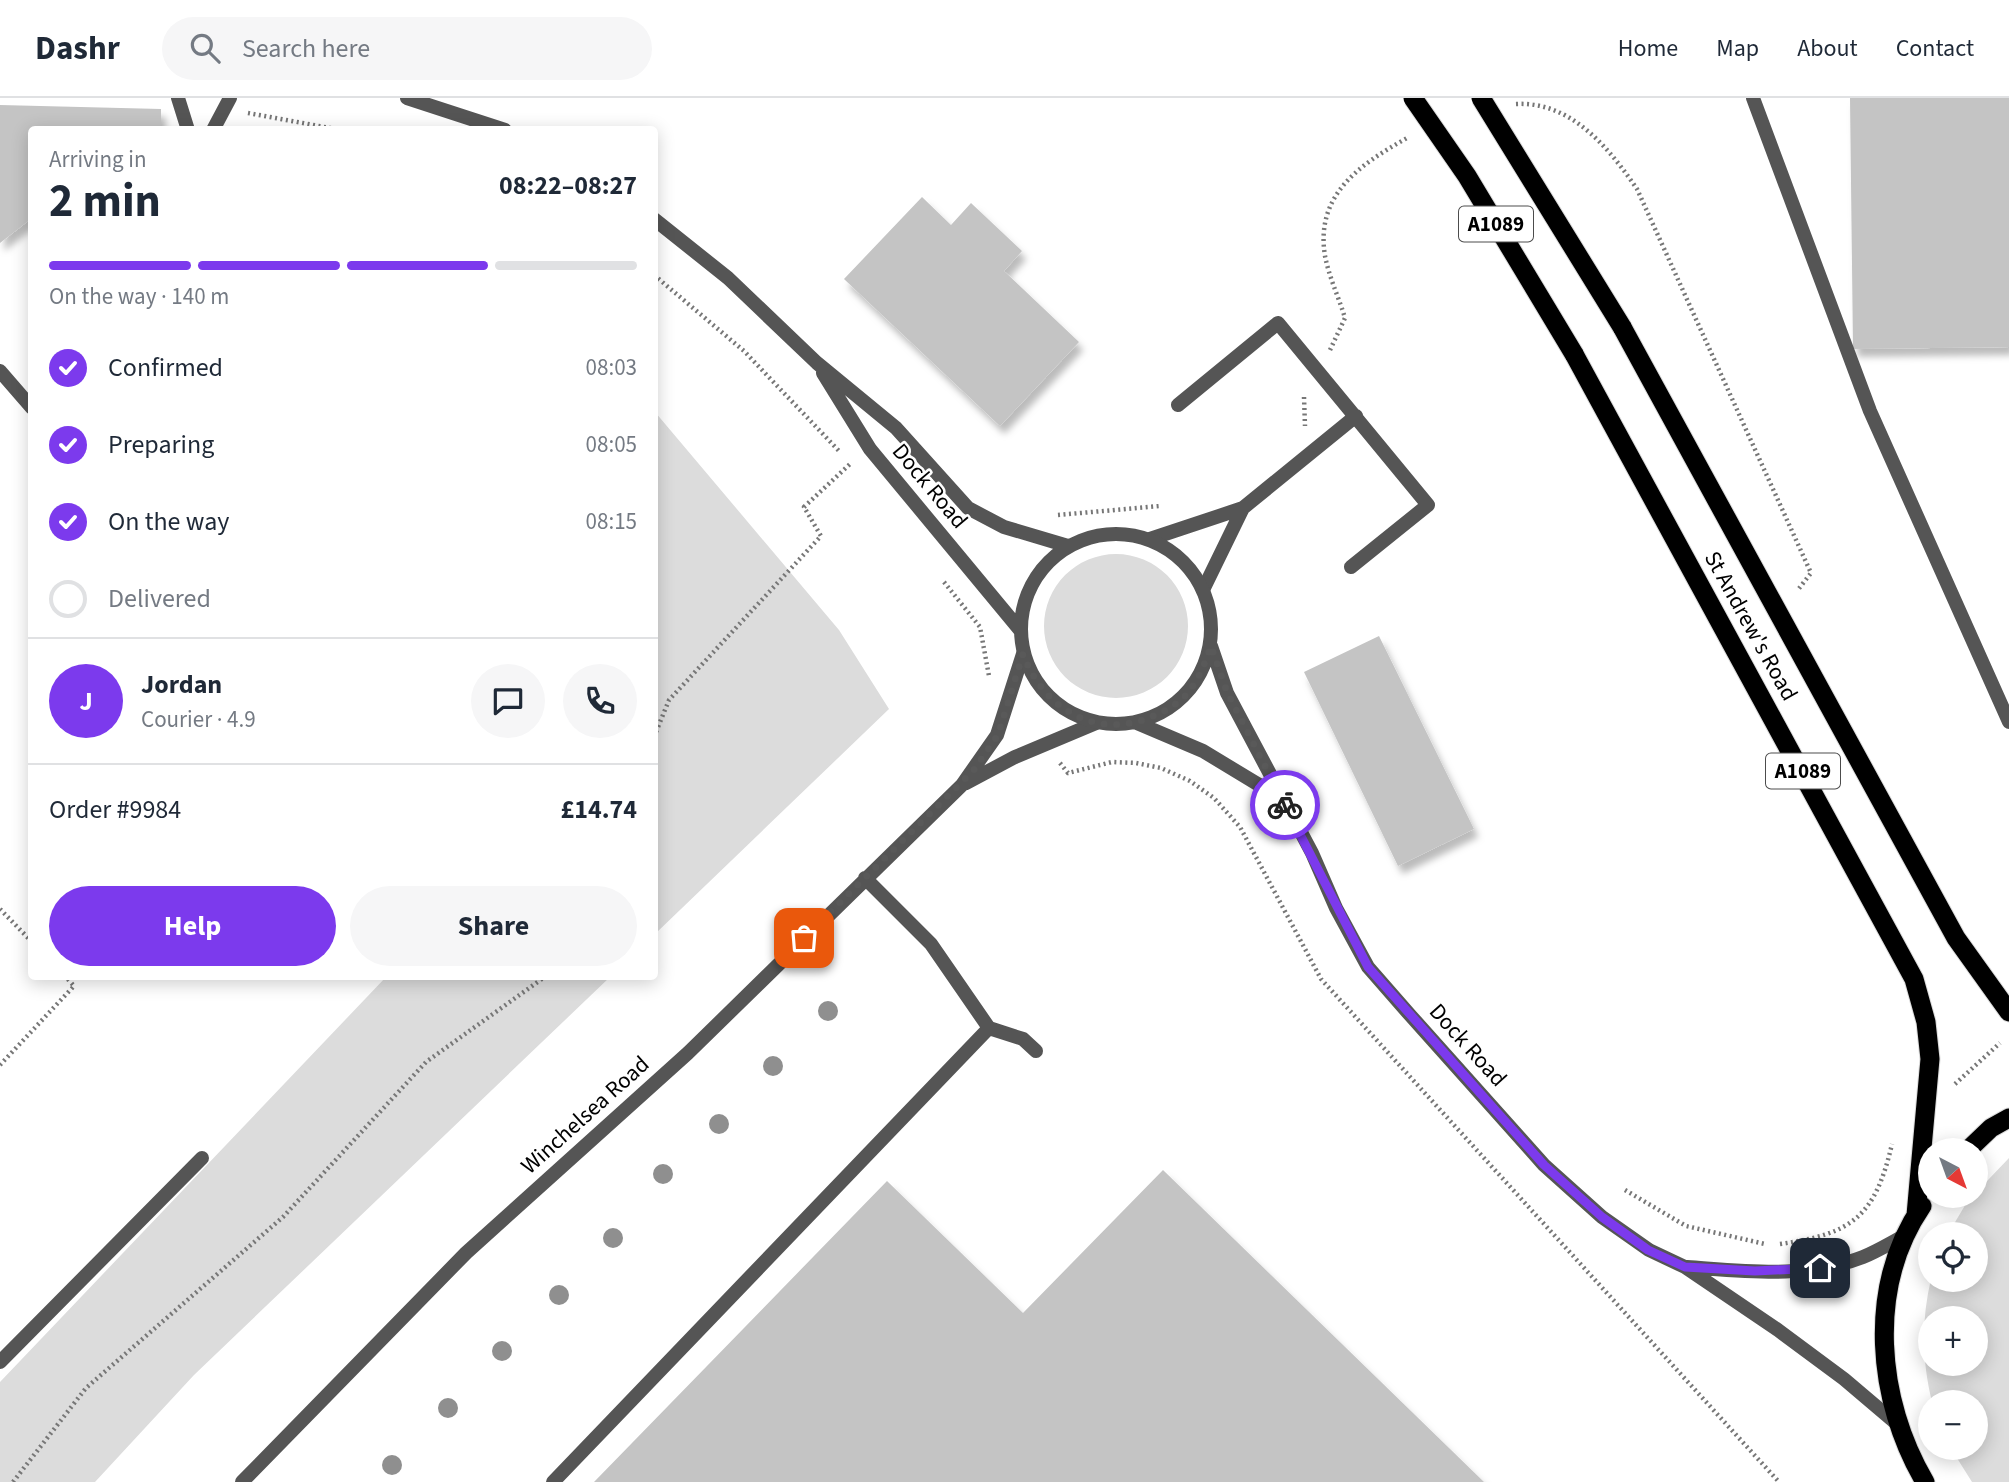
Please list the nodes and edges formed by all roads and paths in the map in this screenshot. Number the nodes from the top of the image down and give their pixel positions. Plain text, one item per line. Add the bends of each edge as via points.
1 (178, 98) edge
2 (230, 98) edge
3 (407, 98) edge
4 (1413, 98) edge
5 (1481, 98) edge
6 (1754, 98) edge
7 (1502, 105) dead end
8 (187, 126) edge
9 (215, 126) edge
10 (493, 126) edge
11 (1418, 131) dead end
12 (658, 222) edge
13 (658, 278) edge
14 (817, 363) junction
15 (1314, 364) junction
16 (0, 370) edge
17 (28, 403) edge
18 (1178, 405) dead end
19 (1356, 416) junction
20 (1304, 430) dead end
21 (851, 463) junction
22 (859, 474) dead end
23 (1168, 505) dead end
24 (1243, 508) junction
25 (1054, 515) dead end
26 (1150, 539) junction
27 (1068, 546) junction
28 (1351, 567) dead end
29 (942, 580) dead end
30 (1203, 590) junction
31 (1795, 595) dead end
32 (1020, 630) junction
33 (1211, 646) junction
34 (1023, 654) junction
35 (989, 682) dead end
36 (2009, 722) edge
37 (1096, 723) junction
38 (1137, 723) junction
39 (658, 727) edge
40 (1059, 763) dead end
41 (962, 785) junction
42 (1280, 798) junction
43 (865, 878) junction
44 (0, 909) edge
45 (28, 938) edge
46 (69, 980) edge
47 (540, 980) edge
48 (2009, 1012) edge
49 (989, 1028) junction
50 (2000, 1043) dead end
51 (1036, 1051) dead end
52 (0, 1065) edge
53 (1948, 1087) dead end
54 (2009, 1118) edge
55 (1894, 1135) dead end
56 (1981, 1138) edge
57 (202, 1158) dead end
58 (1625, 1190) dead end
59 (1921, 1208) edge
60 (1916, 1215) junction
61 (1906, 1235) junction
62 (1685, 1267) junction
63 (0, 1362) edge
64 (1897, 1424) junction
65 (12, 1482) edge
66 (242, 1482) edge
67 (553, 1482) edge
68 (1779, 1482) edge
69 (1925, 1482) edge

1 - 8 street
2 - 9 street
3 - 10 street
4 - 60 highway, St Andrew's Road / A1089, bridge via 1467,176 1574,354 1914,979 1930,1059
5 - 48 highway, St Andrew's Road / A1089, bridge via 1622,327 1956,938
6 - 36 street via 1870,411
7 - 31 path via 1530,103 1578,122 1612,151 1637,189 1811,573
11 - 15 path via 1340,186 1323,221 1325,257 1345,318 1332,349
12 - 14 street, Dock Road via 727,278
13 - 21 path via 744,351
14 - 27 street, Dock Road via 896,428 968,508 1004,527
14 - 32 street, Dock Road via 870,449
15 - 18 street via 1278,323
15 - 19 street
15 - 20 path via 1293,383 1306,401
16 - 17 street
19 - 24 street
19 - 28 street via 1428,505
21 - 22 path
21 - 39 path via 804,507 821,536 669,700
23 - 25 path
24 - 26 street
24 - 30 street
26 - 27 street, Dock Road via 1108,534
26 - 30 street, Dock Road via 1172,551
27 - 32 street, Dock Road via 1042,568 1025,597
29 - 35 path via 979,628
30 - 33 street, Dock Road via 1211,617
32 - 34 street, Dock Road
33 - 38 street, Dock Road via 1202,672 1186,695
33 - 42 street, Dock Road via 1227,692
34 - 37 street, Dock Road via 1031,674 1050,698 1076,717
34 - 41 street, Winchelsea Road via 998,735
37 - 38 street, Dock Road
37 - 41 street, Winchelsea Road via 1014,757
38 - 42 street, Dock Road via 1203,751
40 - 68 path via 1068,772 1112,762 1161,768 1214,798 1240,827 1321,979
41 - 43 street, Winchelsea Road
42 - 62 street, Dock Road via 1376,976 1544,1165 1639,1244
43 - 49 street via 931,943
43 - 66 street, Winchelsea Road via 688,1053 466,1253
44 - 45 path
46 - 52 path via 74,986
47 - 65 path via 426,1062 283,1217 86,1388
49 - 51 street via 1023,1039
49 - 67 street
50 - 53 path
54 - 56 highway
55 - 58 path via 1867,1210 1848,1226 1812,1240 1771,1245 1686,1226
57 - 63 street
59 - 60 highway
60 - 61 highway
61 - 62 street, Dock Road via 1863,1257 1820,1268
61 - 64 highway via 1891,1281 1884,1328 1886,1376
62 - 64 street, Dock Road via 1844,1379
64 - 69 highway

